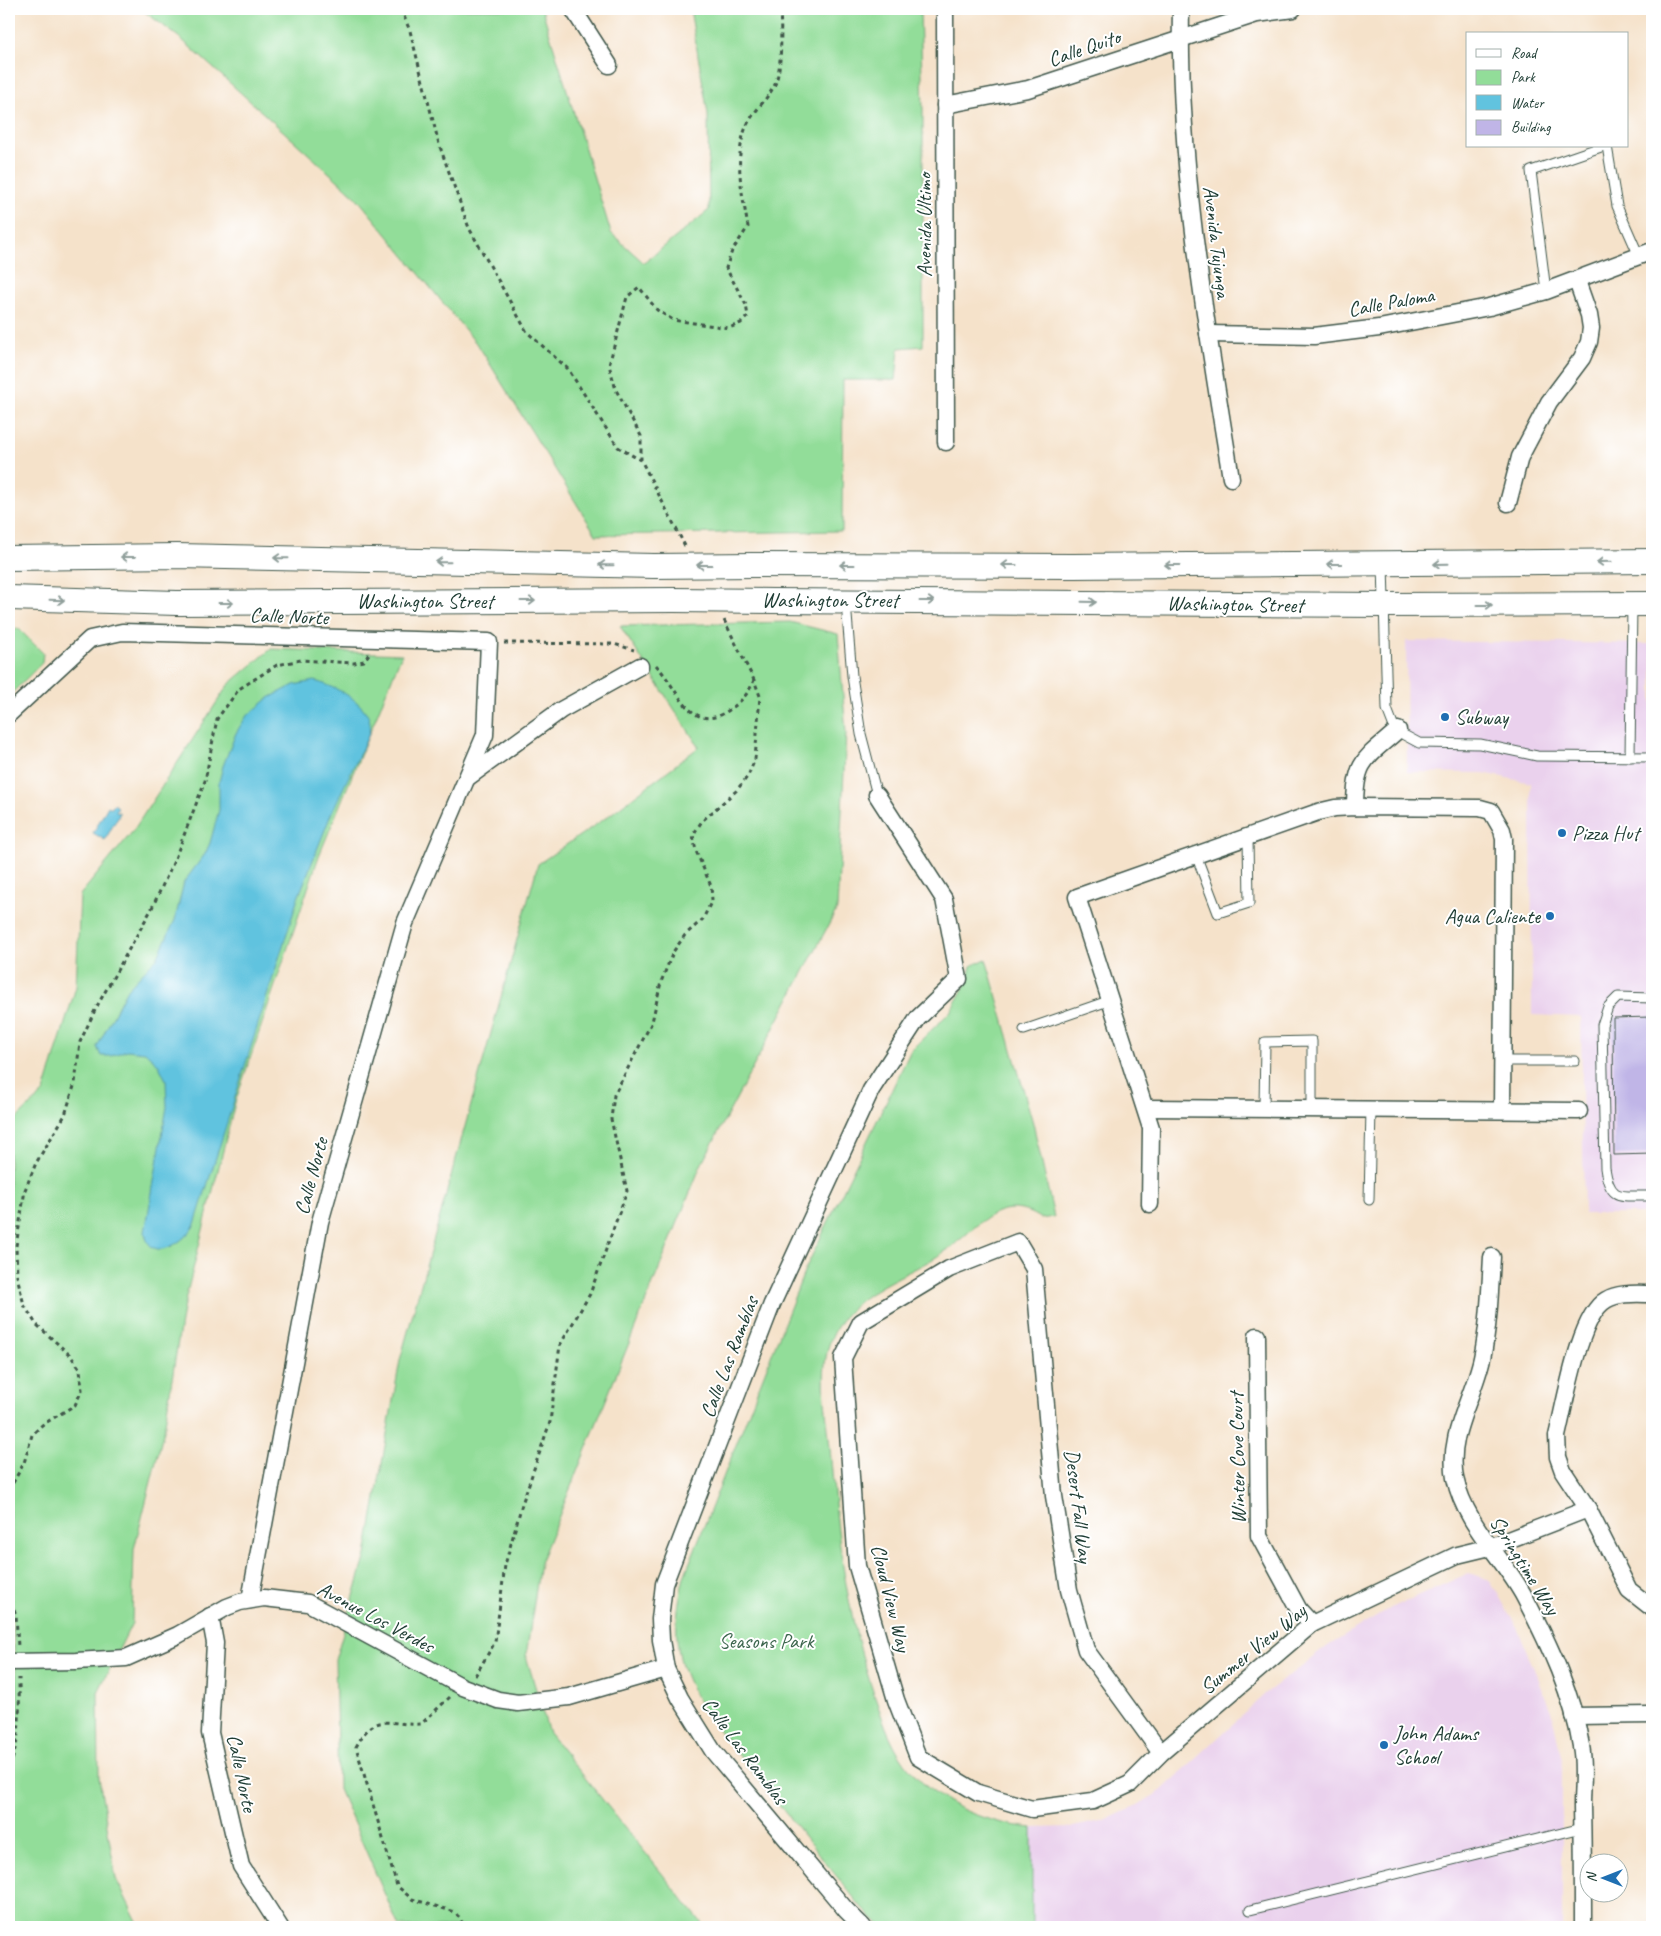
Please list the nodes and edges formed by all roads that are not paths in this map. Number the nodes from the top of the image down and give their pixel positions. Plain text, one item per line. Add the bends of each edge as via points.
1 (573, 9) edge
2 (945, 9) edge
3 (1181, 9) edge
4 (1293, 9) edge
5 (1181, 39) junction
6 (609, 65) dead end
7 (945, 105) junction
8 (1599, 148) edge
9 (1605, 148) edge
10 (1646, 254) edge
11 (1577, 281) junction
12 (1546, 291) junction
13 (1208, 334) junction
14 (946, 442) dead end
15 (1231, 478) dead end
16 (1508, 503) dead end
17 (9, 558) edge
18 (1652, 561) edge
19 (1383, 564) junction
20 (9, 598) edge
21 (846, 600) junction
22 (1642, 604) edge
23 (1384, 606) junction
24 (640, 666) dead end
25 (9, 714) edge
26 (1398, 730) junction
27 (1630, 757) junction
28 (1652, 757) edge
29 (467, 778) junction
30 (876, 795) joint
31 (1355, 807) junction
32 (1248, 837) junction
33 (1196, 855) junction
34 (1652, 998) edge
35 (1111, 1000) junction
36 (1024, 1030) dead end
37 (1503, 1061) junction
38 (1575, 1061) dead end
39 (1146, 1108) junction
40 (1264, 1108) junction
41 (1312, 1109) junction
42 (1371, 1109) junction
43 (1502, 1110) junction
44 (1579, 1111) dead end
45 (1652, 1196) edge
46 (1369, 1200) dead end
47 (1150, 1204) dead end
48 (1018, 1242) joint
49 (1492, 1257) dead end
50 (1652, 1294) edge
51 (1257, 1336) dead end
52 (1588, 1509) junction
53 (1490, 1547) junction
54 (250, 1600) junction
55 (1652, 1608) edge
56 (210, 1616) junction
57 (1312, 1624) junction
58 (14, 1662) edge
59 (666, 1669) junction
60 (1652, 1715) edge
61 (1574, 1716) junction
62 (1161, 1753) junction
63 (1582, 1828) junction
64 (1250, 1910) dead end
65 (280, 1927) edge
66 (864, 1927) edge
67 (1583, 1927) edge

1 - 6 street
2 - 7 street, Avenida Ultimo
3 - 5 street, Avenida Tujunga
4 - 5 street, Calle Quito via 1257,14
5 - 7 street, Calle Quito via 1028,89
5 - 13 street, Avenida Tujunga via 1183,136
7 - 14 street, Avenida Ultimo
8 - 12 lane via 1531,172
9 - 10 lane via 1616,206
10 - 11 street, Calle Paloma
11 - 12 street, Calle Paloma
11 - 16 street via 1589,315 1589,342 1582,358 1549,402 1520,457
12 - 13 street, Calle Paloma via 1489,307 1380,328 1314,336
13 - 15 street, Avenida Tujunga
19 -> 17 main road, Washington Street, bridge via 654,566 177,556
18 -> 19 main road, Washington Street
19 - 23 lane
20 -> 21 main road, Washington Street, bridge via 177,603
21 -> 23 main road, Washington Street
21 - 30 lane via 852,676 861,734
23 -> 22 main road, Washington Street
22 - 27 lane
23 - 26 lane via 1387,709
24 - 29 street via 561,710
25 - 29 street, Calle Norte via 90,638 122,632 488,642 485,735
26 - 27 lane via 1419,743 1480,744 1537,756
26 - 31 street via 1359,768
27 - 28 lane
29 - 54 street, Calle Norte via 405,923 320,1222
30 - 59 street, Calle Las Ramblas via 944,899 959,979 918,1018 871,1090 772,1304 664,1584 660,1619
31 - 32 street via 1318,812
31 - 37 street via 1480,808 1491,811 1496,818 1504,839
32 - 33 street
32 - 33 lane via 1249,903 1218,913
33 - 35 street via 1078,897
34 - 45 lane via 1618,998 1608,1007 1602,1026 1608,1185 1611,1192 1619,1195
35 - 36 lane
35 - 39 street
37 - 38 lane
37 - 43 street
39 - 40 street
39 - 47 street via 1150,1128
40 - 41 street
40 - 41 lane via 1265,1042 1312,1041
41 - 42 street
42 - 43 street
42 - 46 lane
43 - 44 street
48 - 62 street, Desert Fall Way via 1034,1269 1054,1496 1068,1590 1086,1650
48 - 62 street, Cloud View Way via 949,1269 861,1322 843,1358 857,1566 896,1700 918,1757 978,1794 1032,1809 1093,1801 1130,1784
49 - 53 street, Springtime Way via 1482,1361 1459,1423 1454,1461 1460,1496
50 - 52 street via 1607,1299 1589,1318 1582,1339 1557,1447 1563,1471
51 - 57 street, Winter Cove Court via 1259,1536 1299,1610
52 - 53 street, Summer View Way
52 - 55 street via 1629,1590
53 - 57 street, Summer View Way via 1457,1554
53 - 61 street, Springtime Way via 1525,1597 1555,1661
54 - 56 street, Avenue Los Verdes
54 - 59 street, Avenue Los Verdes via 264,1598 308,1603 462,1687 498,1700 530,1703 569,1697
56 - 58 street, Avenue Los Verdes via 178,1635 126,1658
56 - 65 street, Calle Norte via 215,1643 212,1742 241,1866
57 - 62 street, Summer View Way
59 - 66 street, Calle Las Ramblas via 713,1751 840,1903
60 - 61 street
61 - 63 street, Springtime Way via 1582,1747
63 - 64 lane
63 - 67 street, Springtime Way

